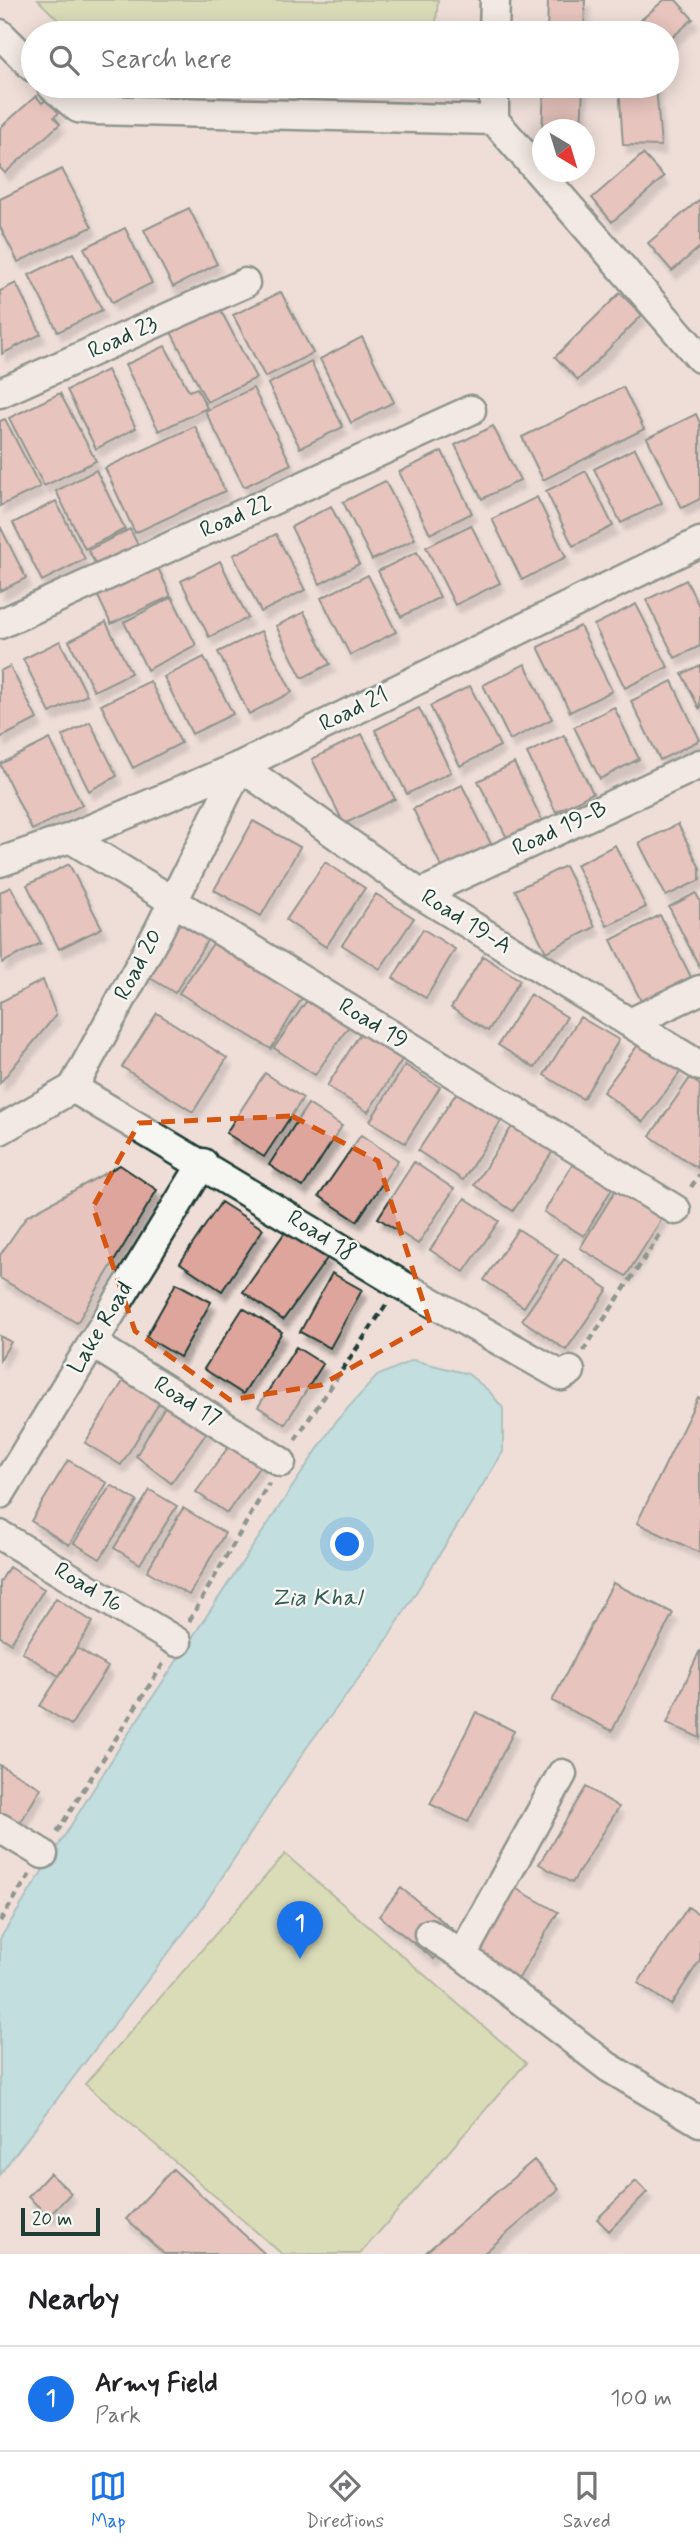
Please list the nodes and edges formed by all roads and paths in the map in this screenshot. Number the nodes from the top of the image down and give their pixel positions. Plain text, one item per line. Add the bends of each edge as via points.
1 (495, 0) edge
2 (494, 21) edge
3 (0, 34) edge
4 (21, 55) edge
5 (66, 98) edge
6 (494, 98) edge
7 (494, 120) junction
8 (245, 283) dead end
9 (700, 358) edge
10 (0, 393) edge
11 (471, 410) dead end
12 (700, 542) edge
13 (0, 624) edge
14 (700, 764) edge
15 (240, 766) junction
16 (70, 838) junction
17 (2, 857) edge
18 (420, 894) junction
19 (172, 902) junction
20 (700, 990) edge
21 (632, 1022) junction
22 (700, 1066) edge
23 (73, 1088) junction
24 (0, 1130) edge
25 (203, 1163) junction
26 (700, 1174) edge
27 (676, 1210) junction
28 (400, 1284) junction
29 (92, 1343) junction
30 (570, 1371) joint
31 (281, 1462) junction
32 (0, 1494) edge
33 (0, 1535) edge
34 (177, 1642) junction
35 (562, 1774) dead end
36 (0, 1828) edge
37 (43, 1854) junction
38 (0, 1921) edge
39 (429, 1934) dead end
40 (462, 1955) junction
41 (700, 2122) edge

1 - 2 street
3 - 4 street
5 - 7 street via 78,108 95,110
6 - 7 street
7 - 9 street
8 - 10 street, Road 23
11 - 13 street, Road 22
12 - 15 street, Road 21
14 - 18 street, Road 19-B
15 - 16 street, Road 21
15 - 18 street, Road 19-A
15 - 19 street, Road 20
16 - 17 street, Road 21
16 - 19 street, Road 19
18 - 21 street, Road 19-A
19 - 23 street, Road 20
19 - 27 street, Road 19
20 - 21 street
21 - 22 street, Road 19-A
23 - 24 street
23 - 25 street, Road 18
25 - 28 street, Road 18
25 - 29 street, Lake Road
26 - 27 path
27 - 30 path
28 - 30 street, Road 18 via 562,1376
28 - 31 path
29 - 31 street, Road 17
29 - 32 street, Lake Road
31 - 34 path
33 - 34 street, Road 16
34 - 37 path
35 - 40 street
36 - 37 street
37 - 38 path
39 - 40 street
40 - 41 street via 608,2067

